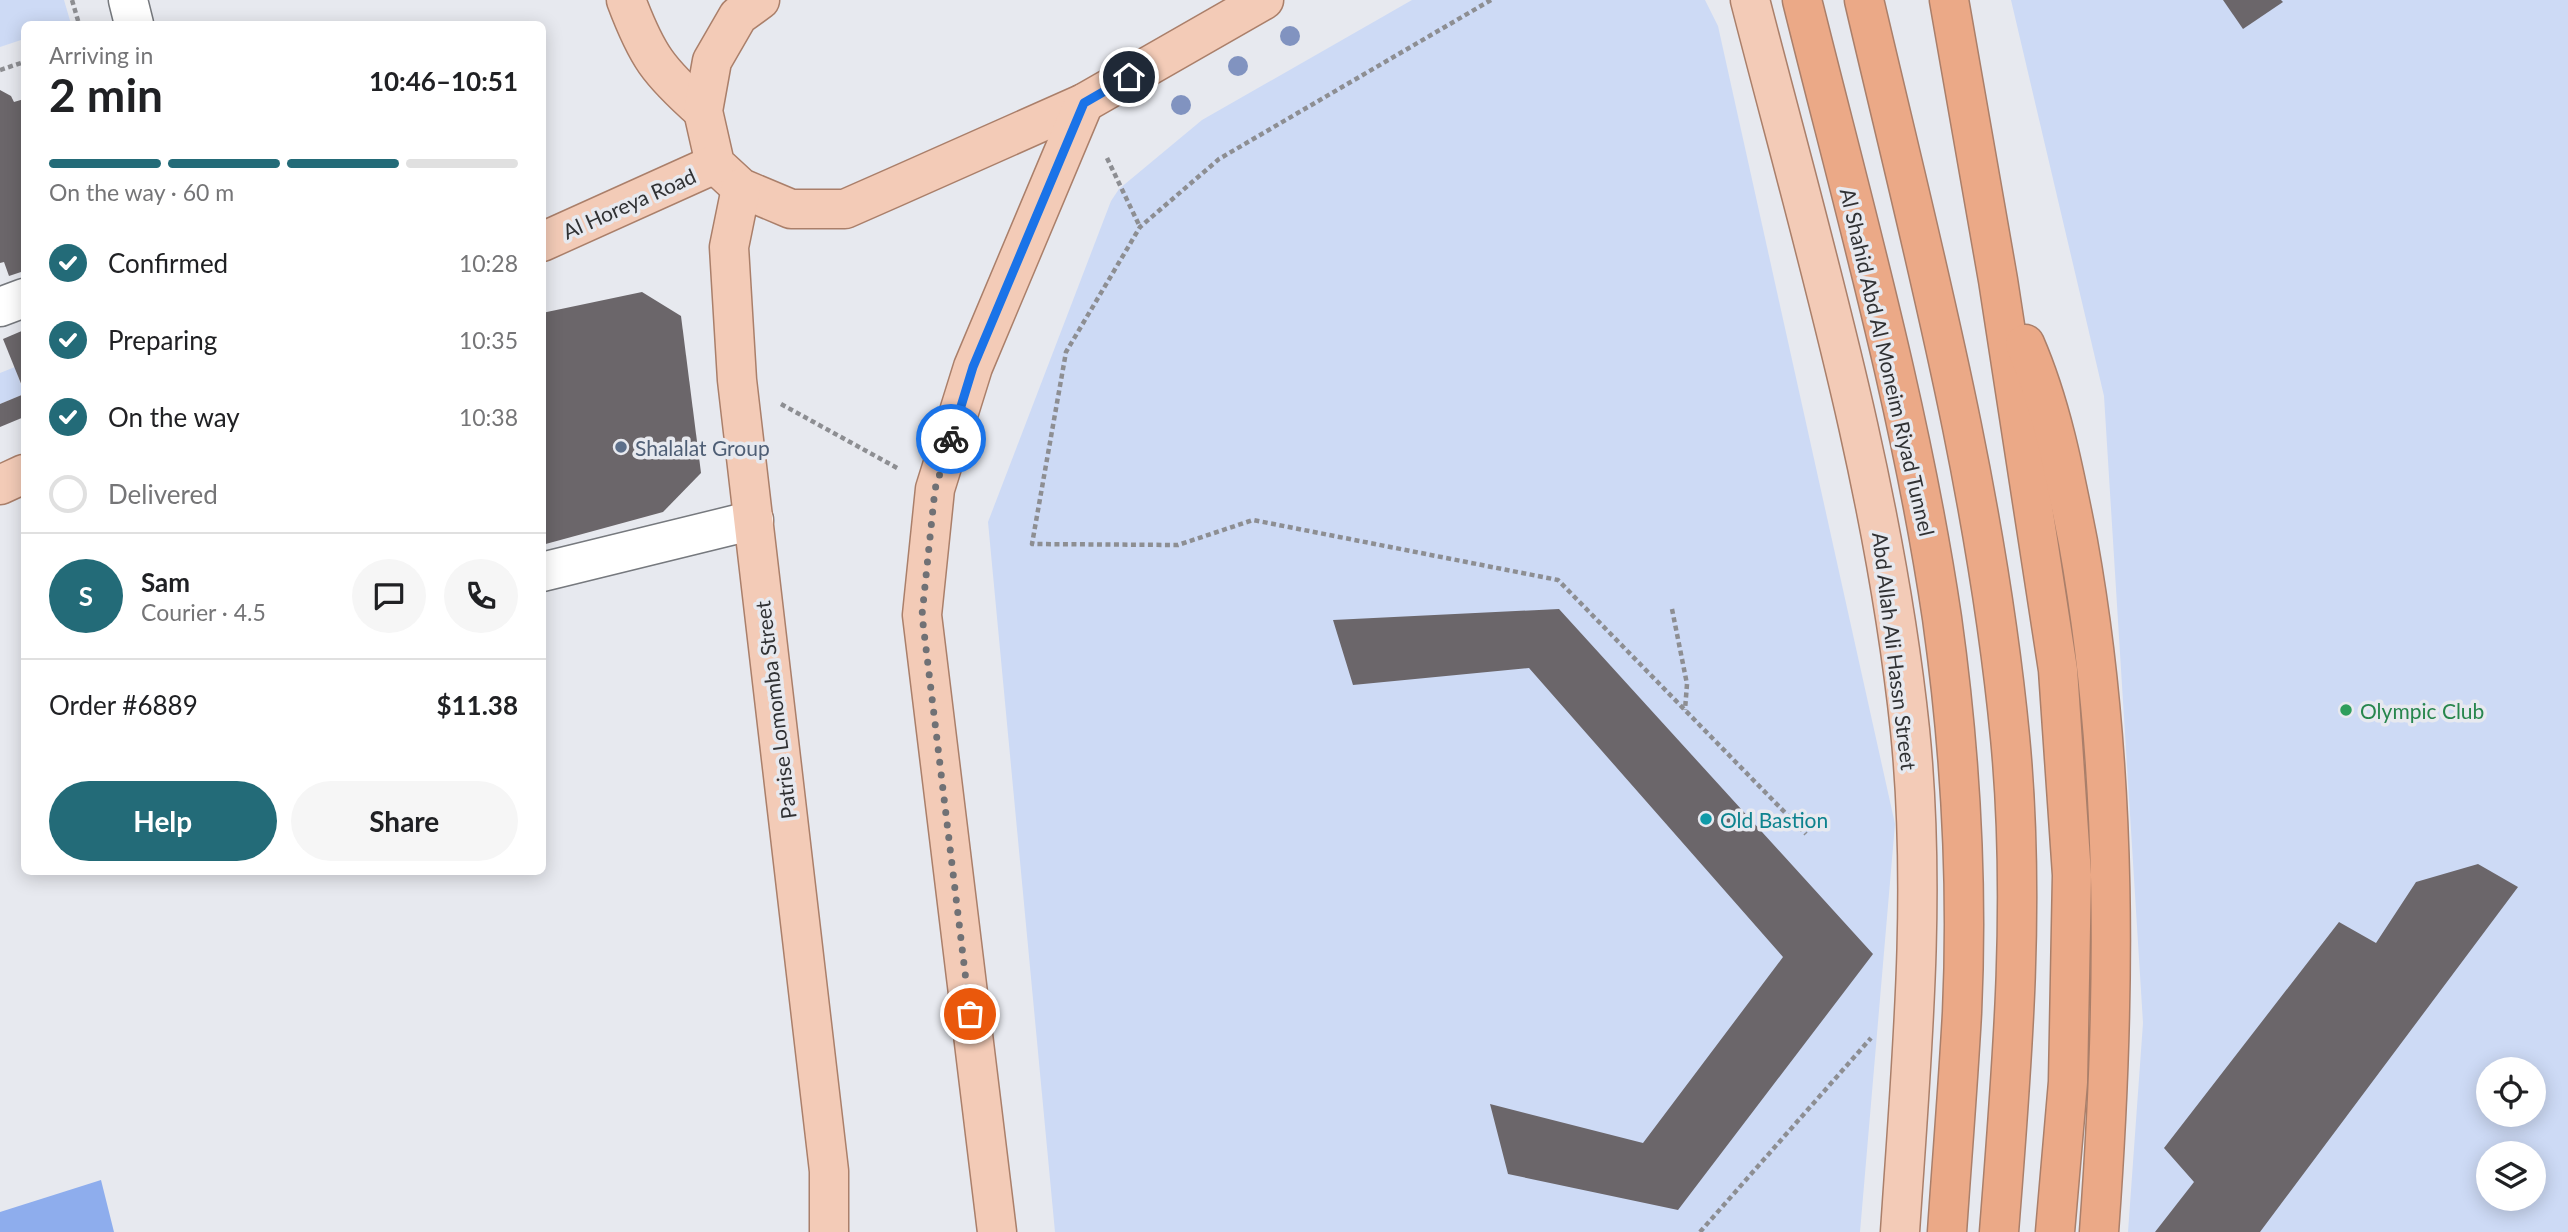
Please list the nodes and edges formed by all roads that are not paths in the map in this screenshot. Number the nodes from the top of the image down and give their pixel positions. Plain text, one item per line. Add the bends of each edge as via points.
1 (128, 0) edge
2 (626, 0) edge
3 (760, 0) edge
4 (1264, 0) edge
5 (1750, 0) edge
6 (1802, 0) edge
7 (1864, 0) edge
8 (1949, 0) edge
9 (133, 21) edge
10 (1084, 103) junction
11 (703, 111) junction
12 (728, 176) junction
13 (546, 241) edge
14 (1998, 280) junction
15 (21, 299) edge
16 (0, 307) edge
17 (21, 475) edge
18 (0, 485) edge
19 (754, 520) junction
20 (546, 571) edge
21 (829, 1232) edge
22 (997, 1232) edge
23 (1900, 1232) edge
24 (1947, 1232) edge
25 (1999, 1232) edge
26 (2056, 1232) edge
27 (2099, 1232) edge

1 - 9 street
2 - 11 main road via 663,76
3 - 11 main road via 738,16 712,61
4 - 10 main road
5 - 23 main road, Abd Allah Ali Hassn Street via 1861,434 1891,583 1910,732 1917,883
6 - 24 highway, Al Shahid Abd Al Moneim Riyad Tunnel via 1893,364 1921,492 1942,621 1956,750 1962,880 1962,1011
7 - 25 highway via 1974,479 1996,609 2011,741 2017,1005
8 - 14 highway
10 - 12 main road via 845,209 791,209
10 - 22 main road via 973,367 935,489 922,615
11 - 12 main road
12 - 13 main road, Al Horeya Road
12 - 19 main road, Patrise Lomomba Street via 737,380
14 - 26 highway via 2058,670 2072,875 2068,1082
14 - 27 highway via 2038,374 2091,614 2106,771 2112,929 2110,1087
15 - 16 street
17 - 18 main road
19 - 20 street
19 - 21 main road, Patrise Lomomba Street via 829,1171

